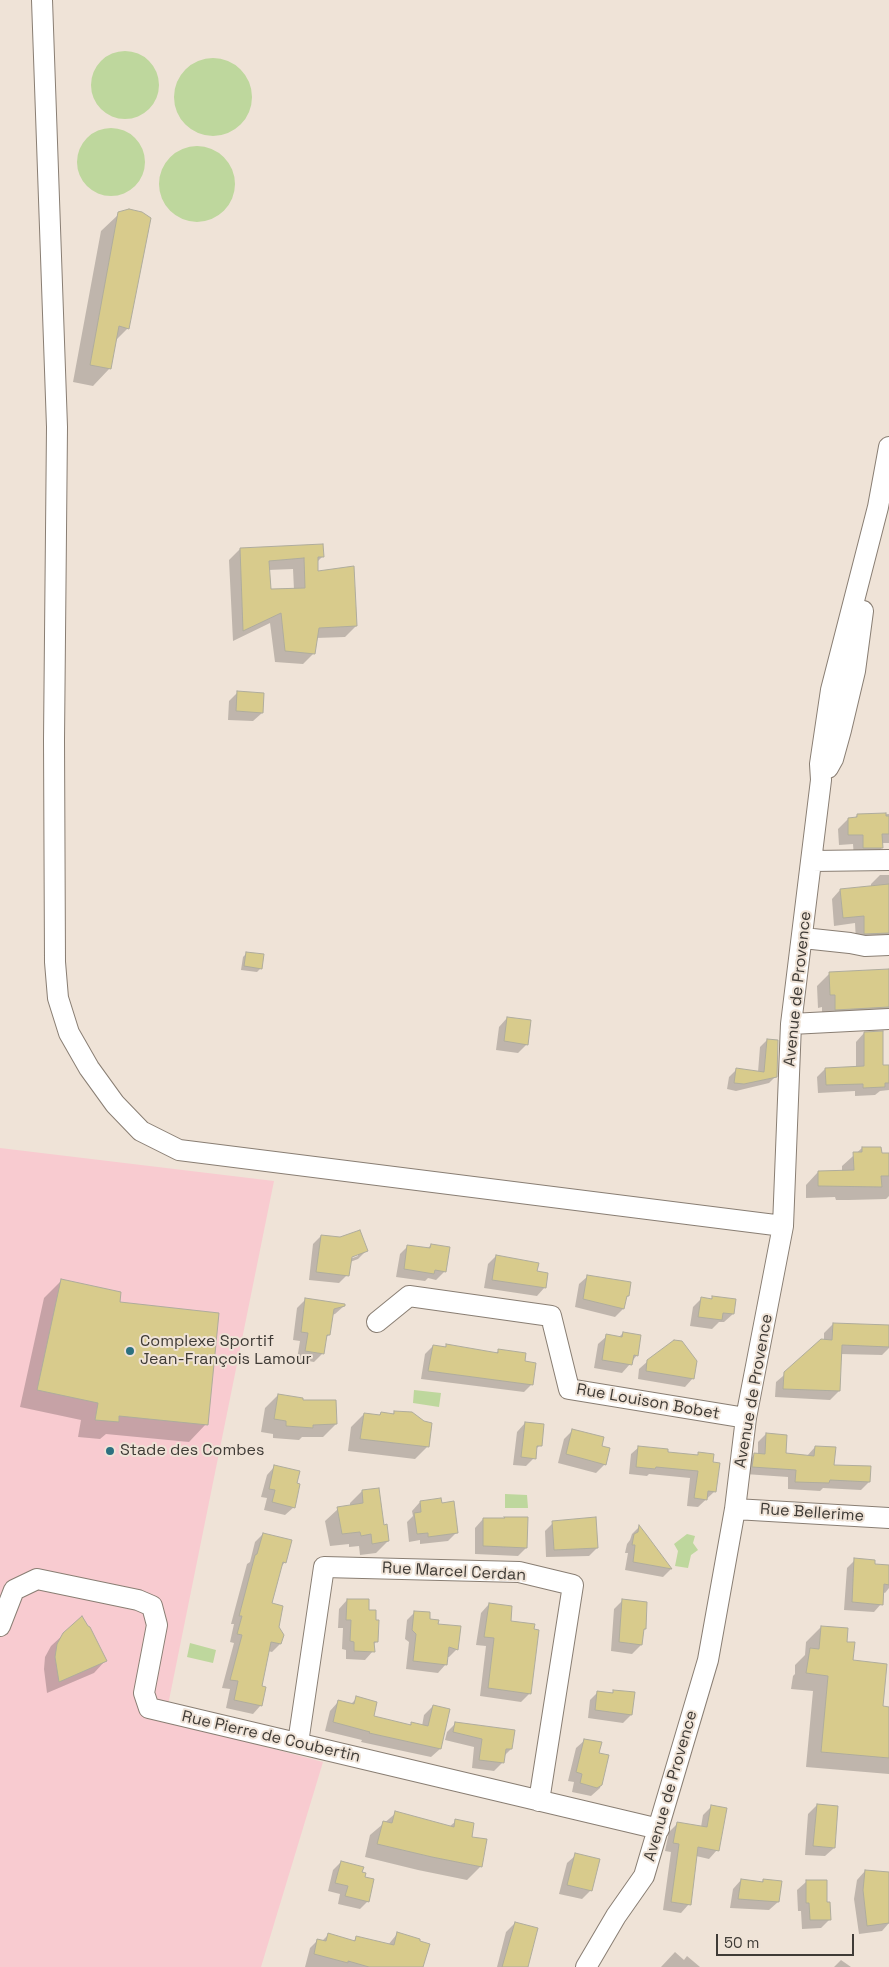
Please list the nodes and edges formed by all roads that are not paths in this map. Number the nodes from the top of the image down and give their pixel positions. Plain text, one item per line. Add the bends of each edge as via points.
1 (42, 0) edge
2 (889, 447) edge
3 (883, 507) edge
4 (889, 860) edge
5 (812, 861) junction
6 (803, 938) junction
7 (889, 945) edge
8 (889, 1019) edge
9 (791, 1024) junction
10 (783, 1226) junction
11 (377, 1322) dead end
12 (746, 1418) junction
13 (735, 1509) junction
14 (889, 1518) edge
15 (1, 1618) edge
16 (298, 1743) junction
17 (538, 1800) junction
18 (659, 1829) junction
19 (586, 1967) edge

1 - 10 street via 56,427 55,962 58,998 69,1034 89,1068 116,1104 142,1131 179,1150
2 - 3 street, Avenue de Provence
3 - 5 street, Avenue de Provence via 866,555 832,690 820,764
4 - 5 street
5 - 6 street, Avenue de Provence
6 - 7 street via 865,946
6 - 9 street, Avenue de Provence
8 - 9 street
9 - 10 street, Avenue de Provence
10 - 12 street, Avenue de Provence
11 - 12 street, Rue Louison Bobet via 409,1296 551,1316 569,1388
12 - 13 street, Avenue de Provence
13 - 14 street, Rue Bellerime
13 - 18 street, Avenue de Provence via 708,1660
15 - 16 street, Rue Pierre de Coubertin via 14,1590 37,1580 138,1600 152,1606 157,1625 144,1693 149,1708
16 - 17 street, Rue Pierre de Coubertin
16 - 17 street, Rue Marcel Cerdan via 324,1567 519,1572 573,1585
17 - 18 street, Rue Pierre de Coubertin
18 - 19 street, Avenue de Provence via 644,1876

